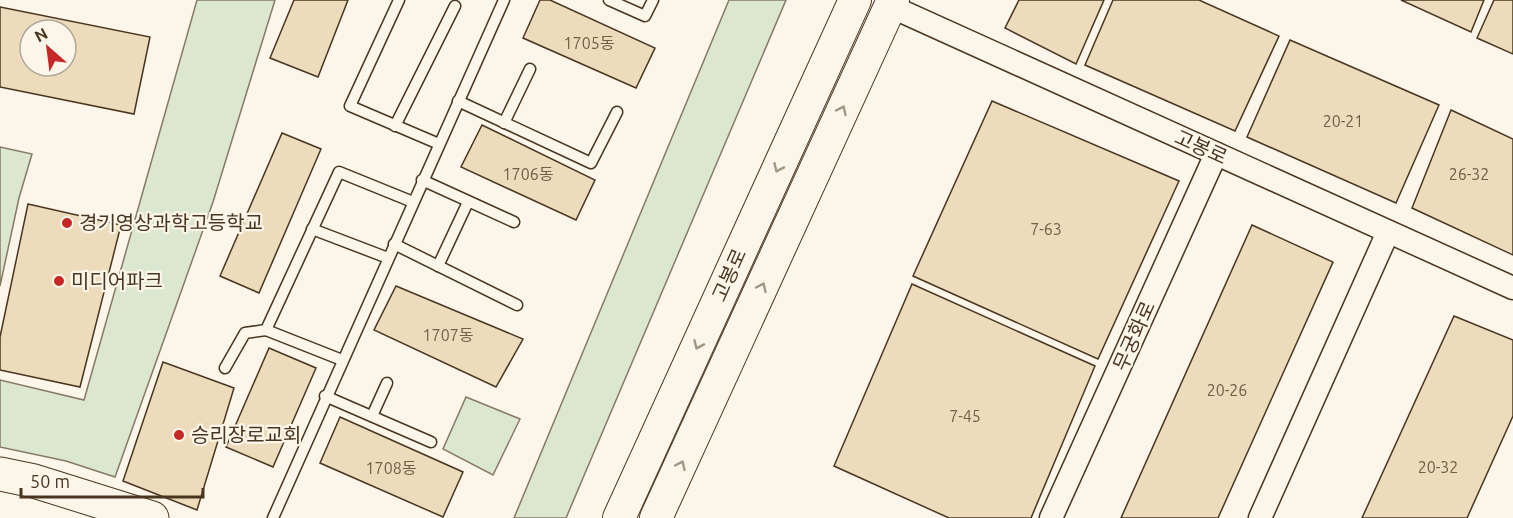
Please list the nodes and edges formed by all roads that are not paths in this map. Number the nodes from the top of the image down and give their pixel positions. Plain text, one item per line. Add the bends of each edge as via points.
1 (399, 0) edge
2 (504, 0) edge
3 (609, 0) edge
4 (653, 0) edge
5 (855, 0) edge
6 (891, 3) edge
7 (455, 6) dead end
8 (530, 69) dead end
9 (458, 101) junction
10 (617, 112) dead end
11 (504, 123) junction
12 (395, 126) junction
13 (438, 144) junction
14 (1216, 154) junction
15 (422, 180) junction
16 (413, 202) junction
17 (468, 202) junction
18 (514, 222) dead end
19 (312, 229) junction
20 (1388, 232) junction
21 (394, 244) junction
22 (388, 258) junction
23 (438, 266) junction
24 (1513, 288) edge
25 (517, 305) dead end
26 (266, 330) junction
27 (342, 360) junction
28 (225, 368) dead end
29 (387, 383) dead end
30 (326, 396) junction
31 (372, 416) junction
32 (431, 442) dead end
33 (0, 474) edge
34 (152, 518) edge
35 (273, 518) edge
36 (619, 518) edge
37 (656, 518) edge
38 (1051, 518) edge
39 (1260, 518) edge

1 - 12 lane via 350,106
2 - 9 lane
3 - 4 lane via 645,16
5 -> 36 main road, 고봉로
6 - 14 street, 고봉로
37 -> 6 main road, 고봉로
7 - 12 lane
8 - 11 lane
9 - 11 lane
9 - 13 lane
10 - 11 lane via 591,163
12 - 13 lane
13 - 15 lane
14 - 20 street, 고봉로
14 - 38 street, 무궁화로
15 - 16 lane
15 - 17 lane
16 - 19 lane via 339,172
16 - 21 lane
17 - 18 lane
17 - 23 lane
19 - 22 lane
19 - 26 lane
20 - 24 street, 고봉로
20 - 39 street
21 - 22 lane
21 - 23 lane
22 - 27 lane
23 - 25 lane
26 - 27 lane
26 - 28 lane via 245,333
27 - 30 lane
29 - 31 lane
30 - 31 lane
30 - 35 lane
31 - 32 lane
33 - 34 main road

